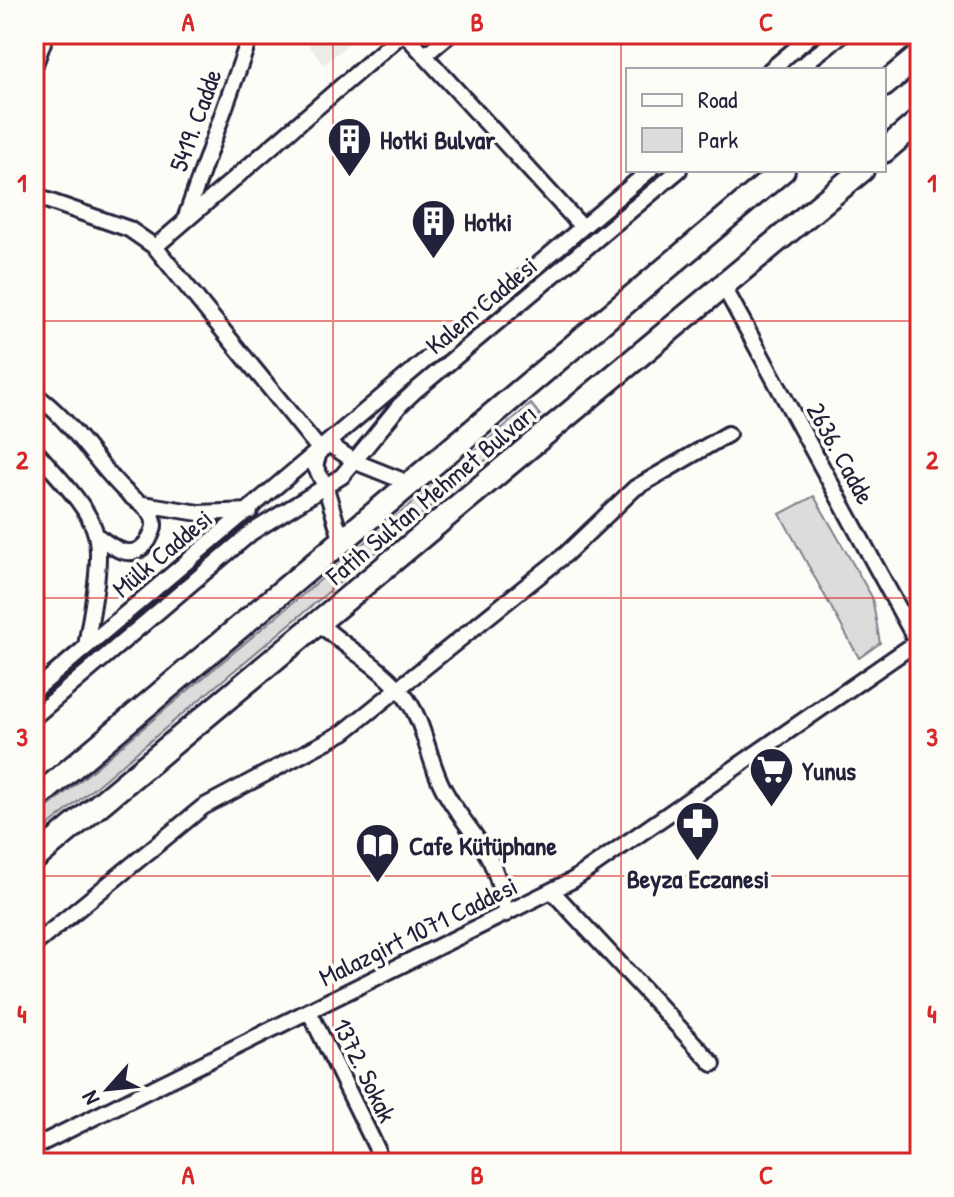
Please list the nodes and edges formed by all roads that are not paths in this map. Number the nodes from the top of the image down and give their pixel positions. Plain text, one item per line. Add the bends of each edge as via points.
1 (46, 34) edge
2 (251, 34) edge
3 (403, 34) edge
4 (450, 34) edge
5 (813, 34) edge
6 (843, 34) edge
7 (425, 55) junction
8 (920, 55) edge
9 (34, 67) edge
10 (772, 68) edge
11 (799, 68) edge
12 (886, 83) edge
13 (920, 120) edge
14 (886, 149) edge
15 (648, 172) edge
16 (677, 172) edge
17 (781, 172) edge
18 (860, 172) edge
19 (34, 196) edge
20 (184, 222) junction
21 (582, 227) junction
22 (155, 247) junction
23 (724, 287) junction
24 (34, 394) edge
25 (728, 434) dead end
26 (34, 449) edge
27 (320, 450) junction
28 (356, 462) junction
29 (411, 484) junction
30 (326, 488) junction
31 (143, 504) junction
32 (250, 511) junction
33 (96, 535) junction
34 (342, 542) junction
35 (319, 623) junction
36 (918, 641) edge
37 (86, 647) junction
38 (397, 688) junction
39 (34, 691) edge
40 (34, 717) edge
41 (34, 800) edge
42 (34, 859) edge
43 (552, 891) junction
44 (506, 914) junction
45 (34, 945) edge
46 (309, 1011) junction
47 (713, 1064) dead end
48 (34, 1147) edge
49 (377, 1149) dead end

1 - 9 street
2 - 20 street, 5419. Cadde
3 - 7 street
3 - 20 street
4 - 7 street
5 - 10 street
6 - 11 street
7 - 21 street
8 - 12 highway
13 - 14 highway
15 - 21 street, Kalem Caddesi
16 - 28 street, Kalem Caddesi via 415,391
17 - 29 highway, Fatih Sultan Mehmet Bulvarı
18 - 23 highway, Fatih Sultan Mehmet Bulvarı
19 - 22 street via 129,229
20 - 22 street
21 - 27 street, Kalem Caddesi
22 - 27 street
23 - 35 highway, Fatih Sultan Mehmet Bulvarı
23 - 36 street, 2636. Cadde
24 - 31 street
25 - 38 street via 635,488 566,554
26 - 33 street via 87,514
27 - 28 street via 330,445
27 - 30 street via 315,466
27 - 32 street, Mülk Caddesi
28 - 29 street
28 - 30 street, Kalem Caddesi
29 - 34 highway, Fatih Sultan Mehmet Bulvarı
30 - 34 street
30 - 40 street, Mülk Caddesi via 252,532
31 - 32 street via 199,513
31 - 33 street via 154,531 142,549 130,554 115,550
32 - 37 street, Mülk Caddesi
33 - 37 street
34 - 41 highway, Fatih Sultan Mehmet Bulvarı
35 - 38 street
35 - 42 highway, Fatih Sultan Mehmet Bulvarı
36 - 43 street, Malazgirt 1071 Caddesi
37 - 39 street, Mülk Caddesi
38 - 44 street via 419,722 447,796 489,858
38 - 45 street via 344,732 203,807
43 - 44 street, Malazgirt 1071 Caddesi
43 - 47 street
44 - 46 street, Malazgirt 1071 Caddesi
46 - 48 street, Malazgirt 1071 Caddesi
46 - 49 street, 1372. Sokak

